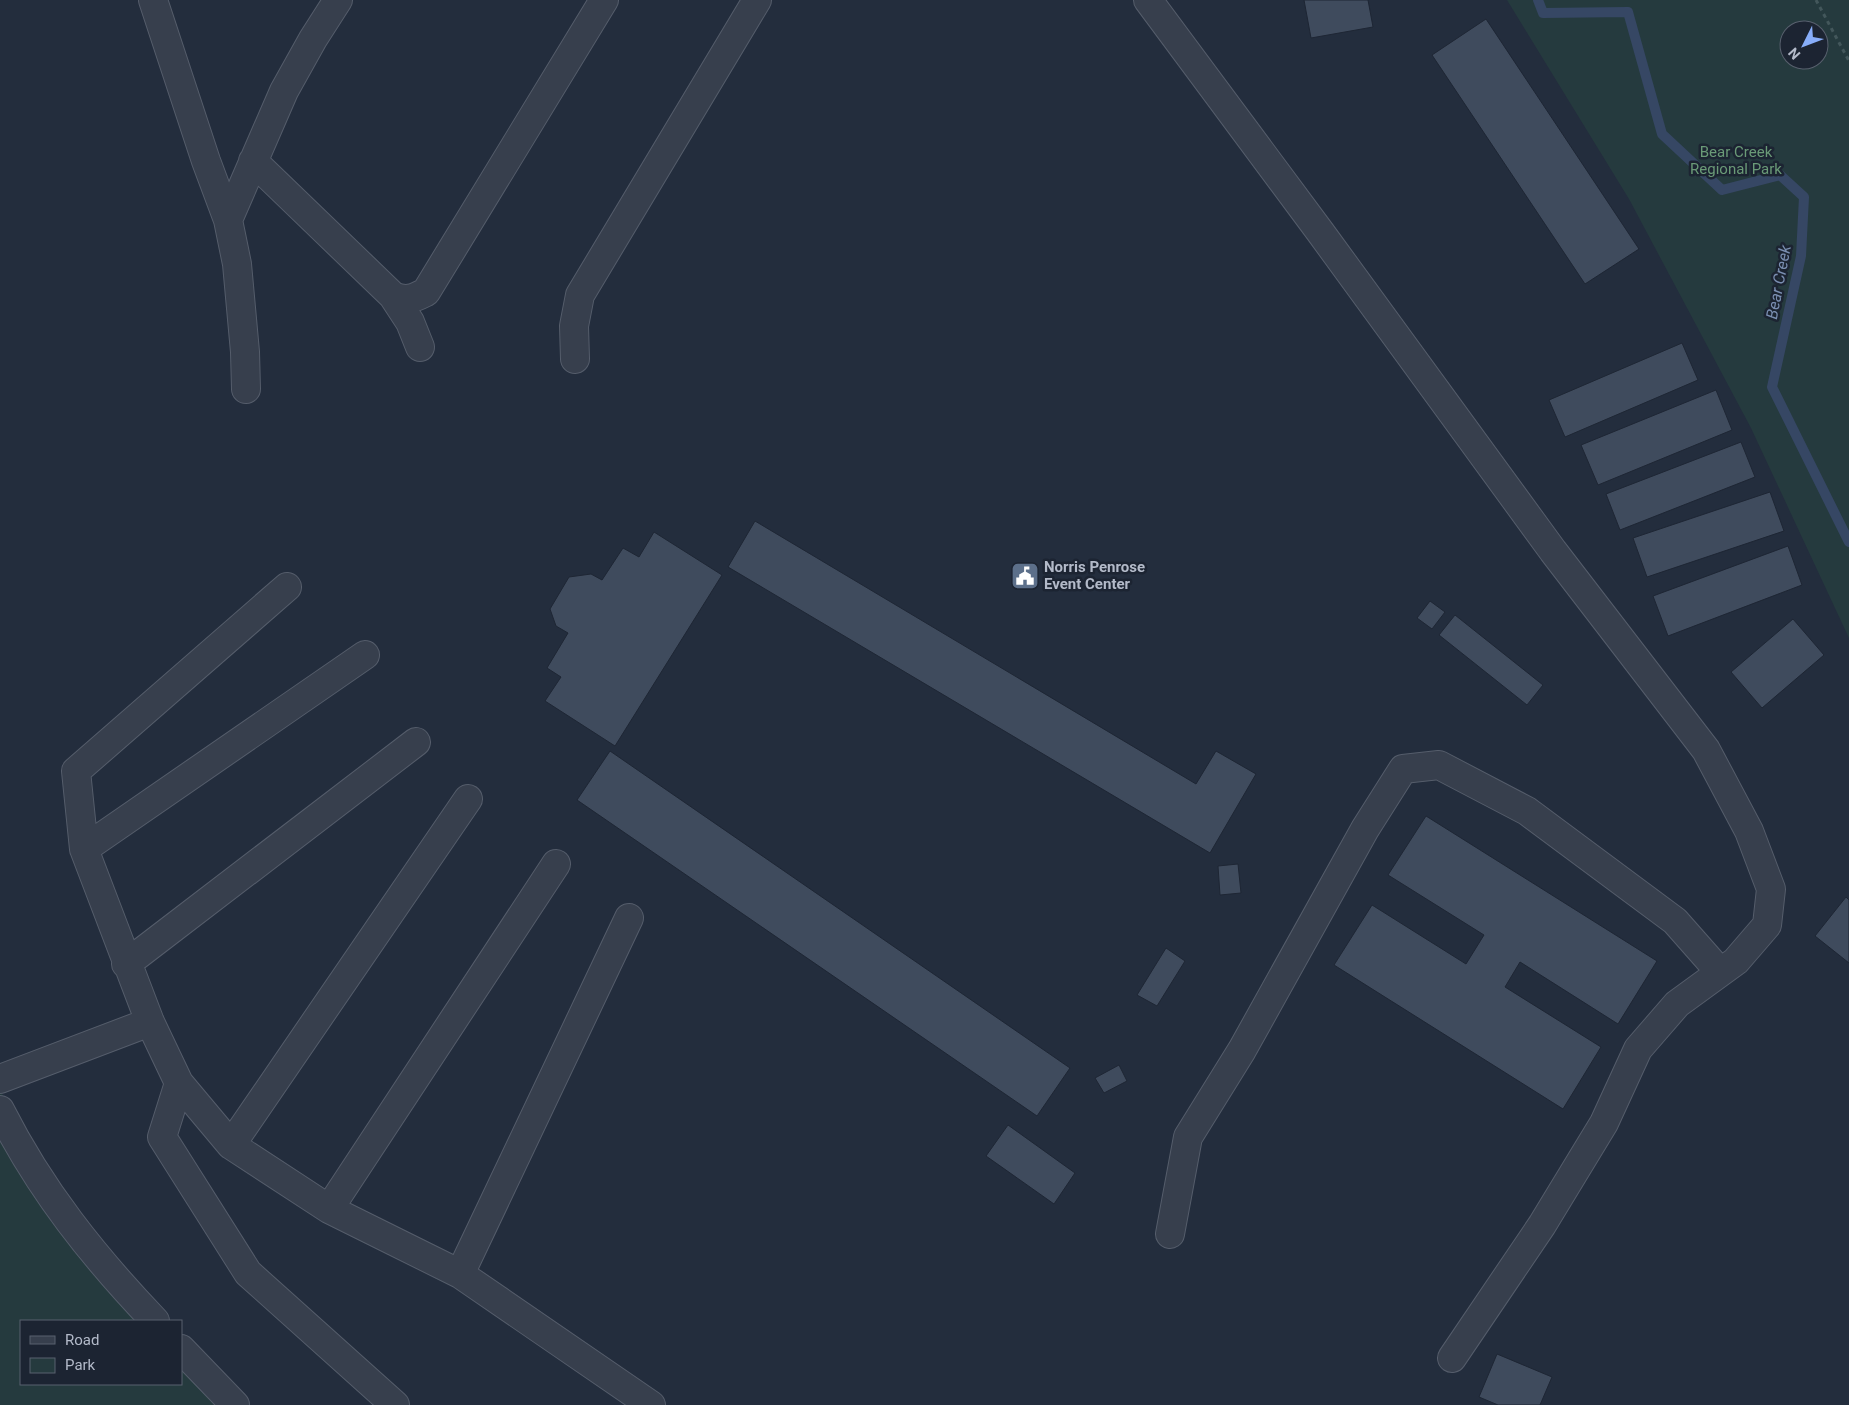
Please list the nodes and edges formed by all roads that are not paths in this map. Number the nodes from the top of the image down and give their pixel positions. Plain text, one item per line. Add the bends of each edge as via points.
1 (153, 0) edge
2 (338, 0) edge
3 (604, 0) edge
4 (757, 0) edge
5 (1148, 0) edge
6 (252, 161) junction
7 (228, 220) junction
8 (393, 296) junction
9 (420, 347) dead end
10 (575, 359) dead end
11 (246, 388) dead end
12 (287, 587) dead end
13 (365, 655) dead end
14 (416, 742) dead end
15 (468, 799) dead end
16 (84, 848) junction
17 (556, 864) dead end
18 (630, 918) dead end
19 (126, 964) junction
20 (1720, 972) junction
21 (150, 1022) junction
22 (0, 1080) edge
23 (179, 1083) junction
24 (0, 1110) edge
25 (230, 1145) junction
26 (330, 1209) junction
27 (1170, 1234) dead end
28 (460, 1274) junction
29 (154, 1320) edge
30 (182, 1350) edge
31 (1452, 1358) dead end
32 (235, 1405) edge
33 (395, 1405) edge
34 (651, 1405) edge

1 - 7 street
2 - 6 street via 284,91
3 - 8 street via 426,292 403,300
4 - 10 street via 580,295 574,326
5 - 20 street via 1553,551 1706,750 1749,831 1771,888 1767,925 1736,960
6 - 7 street
6 - 8 street
7 - 11 street via 237,264 246,352
8 - 9 street via 410,322
12 - 16 street via 76,771
13 - 16 street
14 - 19 street
15 - 25 street
16 - 19 street
17 - 26 street
18 - 28 street
19 - 21 street
20 - 27 street via 1675,920 1527,811 1439,765 1403,770 1365,829 1242,1050 1188,1137
20 - 31 street via 1677,1004 1638,1050 1594,1140 1542,1226
21 - 22 street
21 - 23 street
23 - 25 street
23 - 33 street via 162,1137 248,1273
24 - 29 street via 40,1181 77,1234
25 - 26 street
26 - 28 street
28 - 34 street
30 - 32 street

